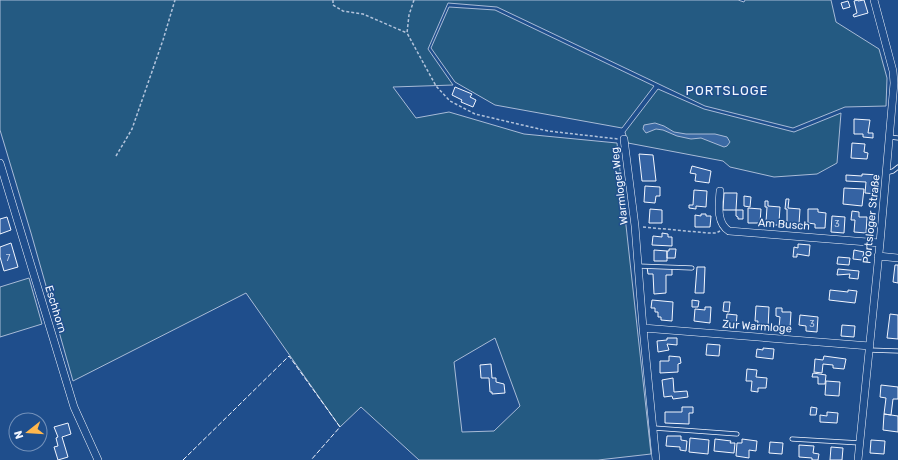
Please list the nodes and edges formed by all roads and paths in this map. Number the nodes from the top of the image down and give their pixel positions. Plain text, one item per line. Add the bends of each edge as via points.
1 (175, 0) edge
2 (333, 0) edge
3 (414, 0) edge
4 (874, 0) edge
5 (408, 33) junction
6 (896, 70) edge
7 (890, 137) junction
8 (898, 138) edge
9 (624, 139) joint
10 (116, 156) dead end
11 (0, 162) edge
12 (898, 167) edge
13 (886, 173) junction
14 (720, 191) dead end
15 (635, 226) junction
16 (724, 228) junction
17 (880, 243) junction
18 (878, 256) junction
19 (898, 258) edge
20 (638, 266) junction
21 (692, 268) dead end
22 (643, 328) junction
23 (870, 348) junction
24 (898, 351) edge
25 (654, 428) junction
26 (736, 434) dead end
27 (792, 439) dead end
28 (860, 443) junction
29 (98, 460) edge
30 (656, 460) edge
31 (858, 460) edge

1 - 10 path via 132,129
2 - 5 path via 333,5 343,11 363,14
3 - 5 path via 409,15
4 - 6 street, Portsloger Straße
5 - 9 path, Warmloger Weg via 436,86 450,101 475,114 548,131
6 - 7 street, Portsloger Straße
7 - 8 lane
7 - 13 street, Portsloger Straße
9 - 15 street, Warmloger Weg
11 - 29 street, Eschhorn via 74,407
12 - 13 lane
13 - 17 street, Portsloger Straße
14 - 16 street via 719,214
15 - 16 path via 716,233
15 - 20 street, Warmloger Weg
16 - 17 street, Am Busch via 729,231
17 - 18 street, Portsloger Straße
18 - 19 street
18 - 23 street, Portsloger Straße
20 - 21 lane
20 - 22 street, Warmloger Weg
22 - 23 street, Zur Warmloge
22 - 25 street, Warmloger Weg
23 - 24 lane
23 - 28 street, Portsloger Straße
25 - 26 lane
25 - 30 street, Warmloger Weg
27 - 28 lane
28 - 31 street, Portsloger Straße

